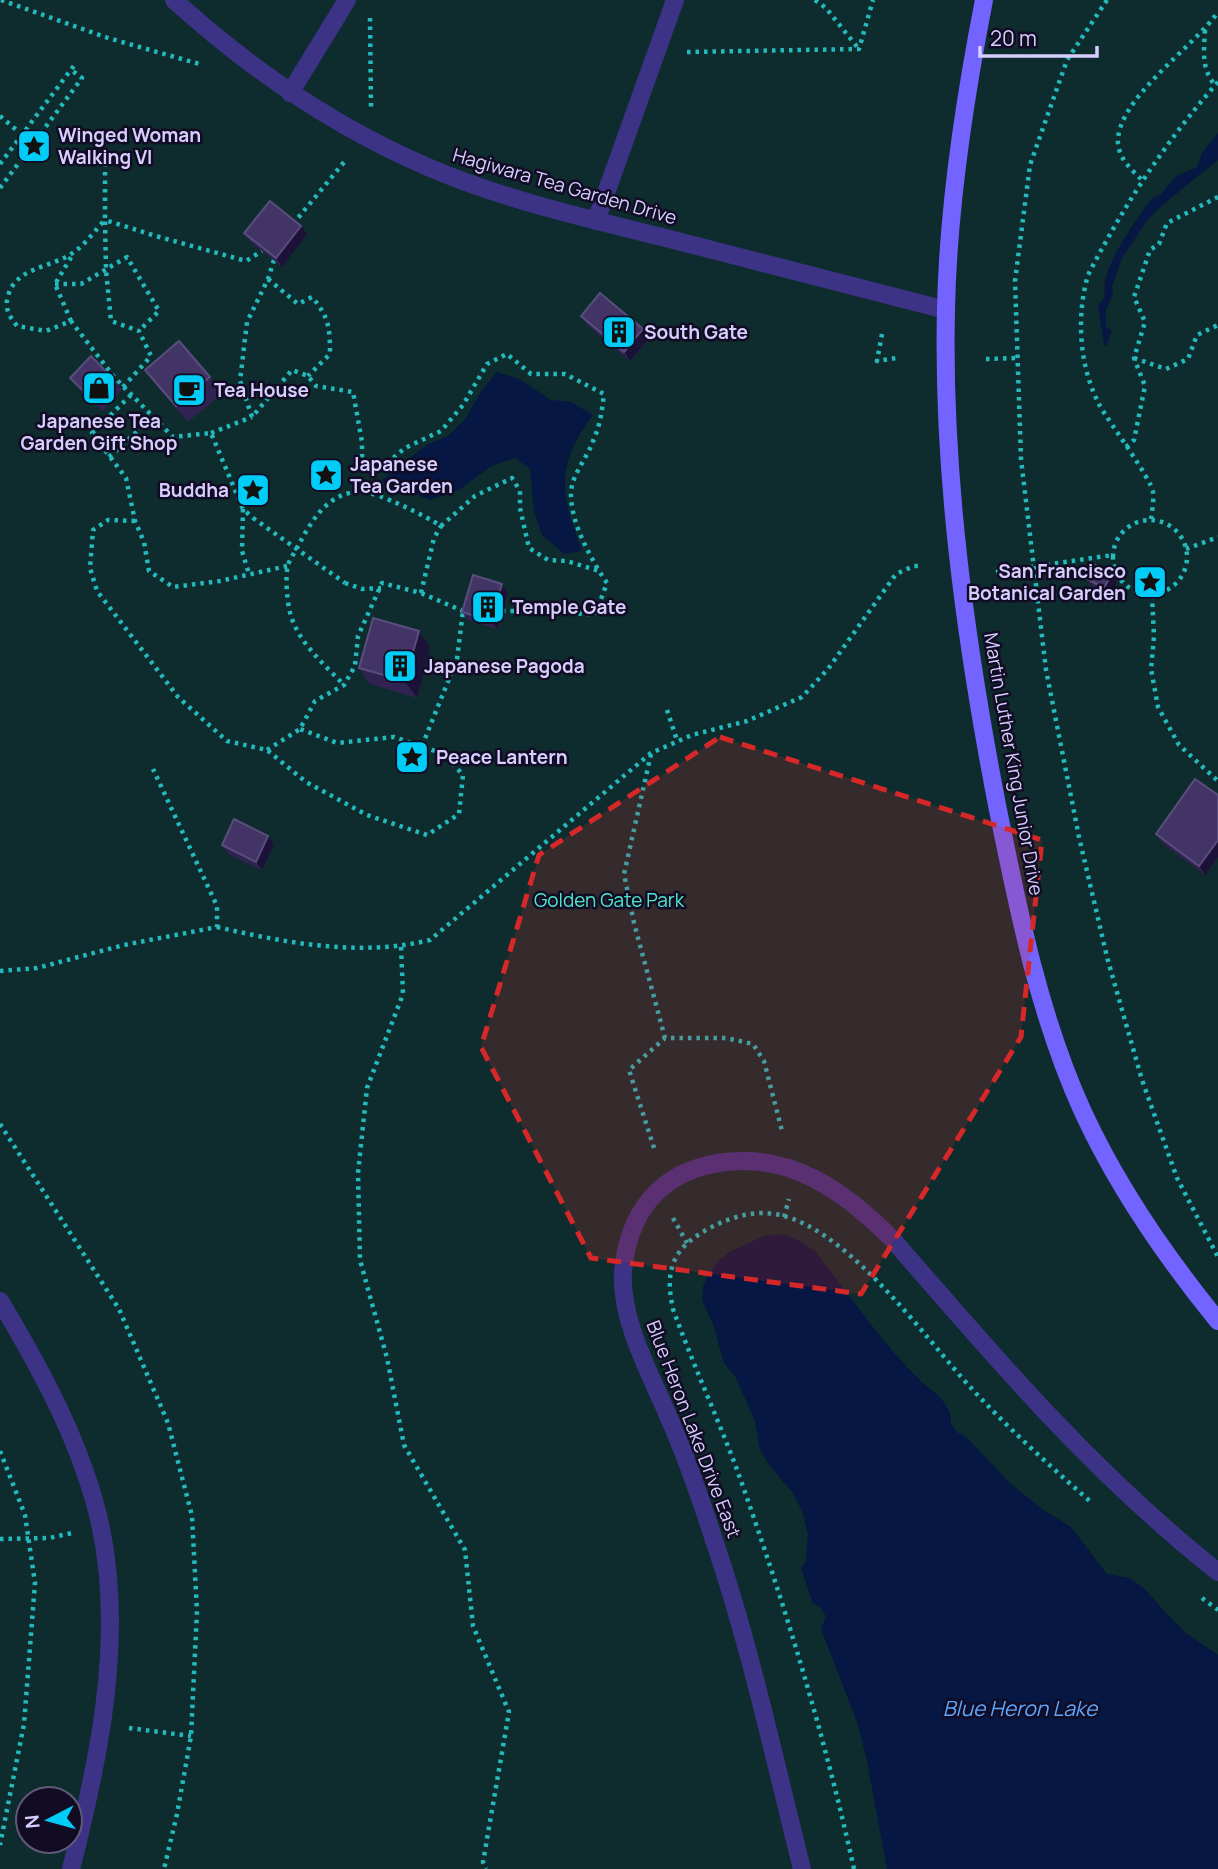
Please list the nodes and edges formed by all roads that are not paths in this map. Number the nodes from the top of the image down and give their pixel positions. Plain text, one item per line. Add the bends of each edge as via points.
1 (174, 0) edge
2 (347, 0) edge
3 (984, 0) edge
4 (673, 7) edge
5 (290, 93) junction
6 (596, 221) junction
7 (946, 310) junction
8 (0, 1301) edge
9 (1218, 1321) edge
10 (1218, 1572) edge
11 (72, 1869) edge
12 (802, 1869) edge

1 - 5 street, Hagiwara Tea Garden Drive
2 - 5 street
3 - 7 street, Martin Luther King Junior Drive via 958,165
4 - 6 street
5 - 6 street, Hagiwara Tea Garden Drive via 360,135 430,168
6 - 7 street, Hagiwara Tea Garden Drive
7 - 9 street, Martin Luther King Junior Drive via 949,432 968,630 1006,848 1042,998 1061,1058 1105,1157 1159,1245
8 - 11 street via 69,1432 101,1528 108,1575 102,1724
10 - 12 street, Blue Heron Lake Drive East via 1052,1421 894,1241 843,1195 787,1167 756,1161 706,1165 664,1185 648,1200 627,1245 623,1276 627,1306 713,1536

